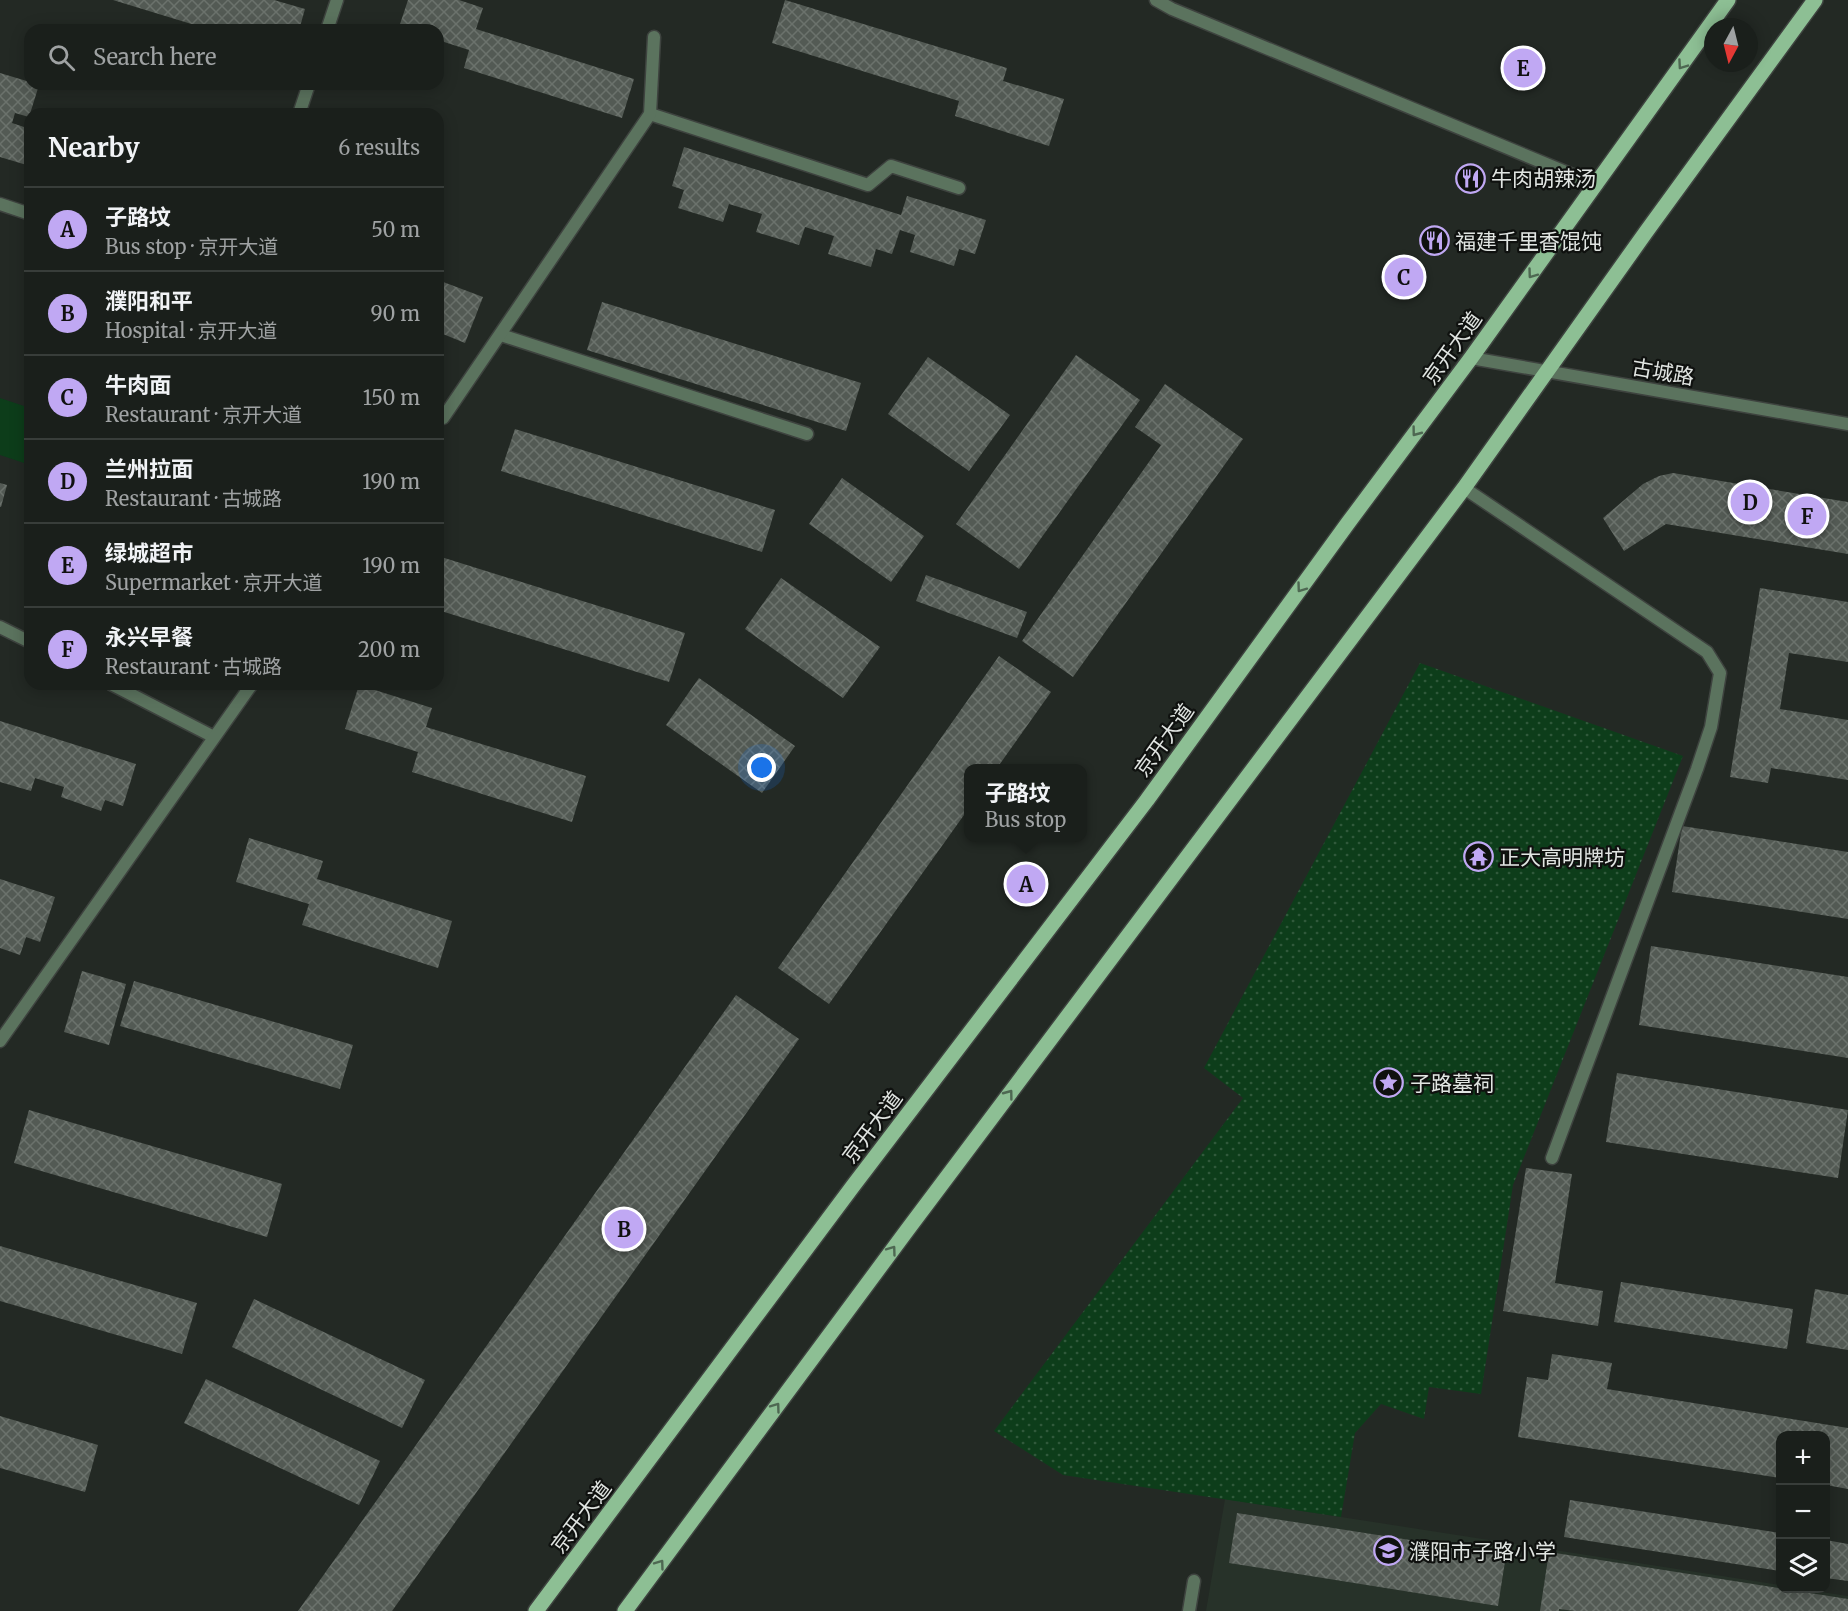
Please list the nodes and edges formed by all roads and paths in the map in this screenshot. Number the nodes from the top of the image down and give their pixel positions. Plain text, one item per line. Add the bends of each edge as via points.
1 (337, 0) edge
2 (1156, 0) edge
3 (1728, 0) edge
4 (1815, 0) edge
5 (329, 24) edge
6 (654, 37) dead end
7 (307, 90) edge
8 (301, 108) edge
9 (650, 114) junction
10 (1597, 185) junction
11 (959, 188) dead end
12 (0, 204) edge
13 (24, 212) edge
14 (501, 335) junction
15 (1471, 358) junction
16 (1546, 372) junction
17 (444, 413) edge
18 (1848, 424) edge
19 (807, 434) dead end
20 (1464, 488) junction
21 (0, 627) edge
22 (24, 639) edge
23 (123, 690) edge
24 (248, 690) edge
25 (214, 737) junction
26 (0, 1041) edge
27 (1552, 1158) dead end
28 (1194, 1581) dead end
29 (536, 1611) edge
30 (625, 1611) edge
31 (1189, 1611) edge

1 - 5 street
2 - 10 street
3 -> 10 main road, 京开大道
4 - 16 main road
6 - 9 street
7 - 8 street
9 - 11 street via 868,185 891,166
9 - 14 street
10 -> 15 main road, 京开大道
12 - 13 street
14 - 17 street
14 - 19 street
15 - 16 street, 古城路
15 -> 29 main road, 京开大道 via 1147,800
16 - 18 street, 古城路
16 - 20 main road
20 - 27 street via 1707,652 1720,673 1711,727 1697,768
30 -> 20 main road
21 - 22 street
23 - 25 street
24 - 25 street
25 - 26 street
28 - 31 street

